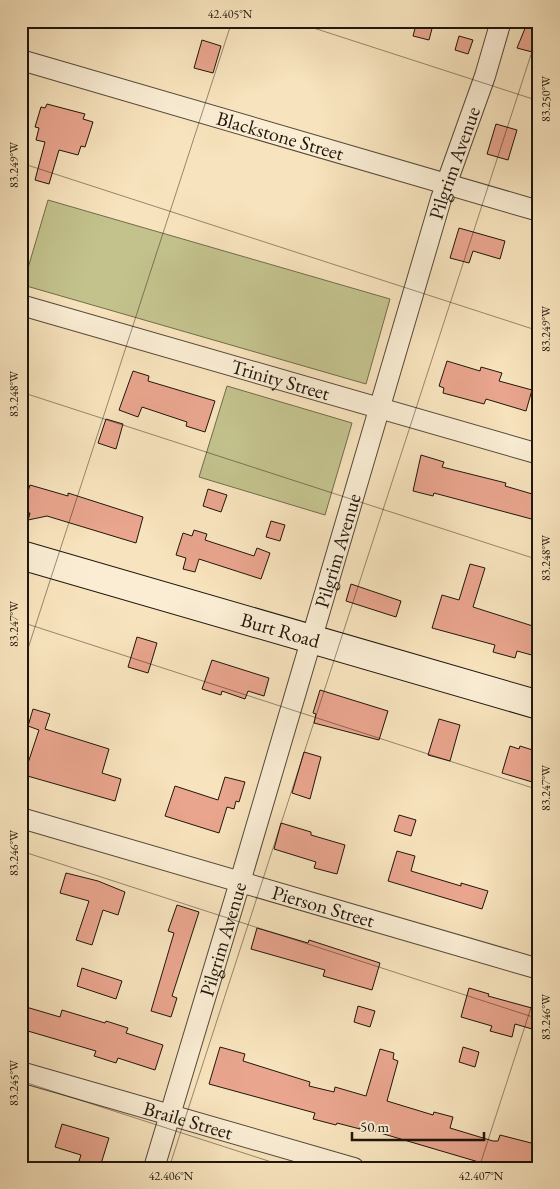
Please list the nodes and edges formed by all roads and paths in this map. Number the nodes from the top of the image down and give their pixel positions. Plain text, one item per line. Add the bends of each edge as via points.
1 (501, 21) edge
2 (21, 60) edge
3 (447, 184) junction
4 (539, 211) edge
5 (21, 305) edge
6 (379, 408) junction
7 (539, 454) edge
8 (21, 555) edge
9 (311, 639) junction
10 (539, 705) edge
11 (21, 818) edge
12 (240, 882) junction
13 (539, 969) edge
14 (21, 1072) edge
15 (169, 1114) junction
16 (154, 1168) edge
17 (354, 1168) edge

1 - 3 street, Pilgrim Avenue
2 - 3 street, Blackstone Street
3 - 4 street, Blackstone Street
3 - 6 street, Pilgrim Avenue
5 - 6 street, Trinity Street
6 - 7 street, Trinity Street
6 - 9 street, Pilgrim Avenue
8 - 9 street, Burt Road
9 - 10 street, Burt Road
9 - 12 street, Pilgrim Avenue
11 - 12 street, Pierson Street
12 - 13 street, Pierson Street
12 - 15 street, Pilgrim Avenue
14 - 15 street, Braile Street
15 - 16 street, Pilgrim Avenue
15 - 17 street, Braile Street

